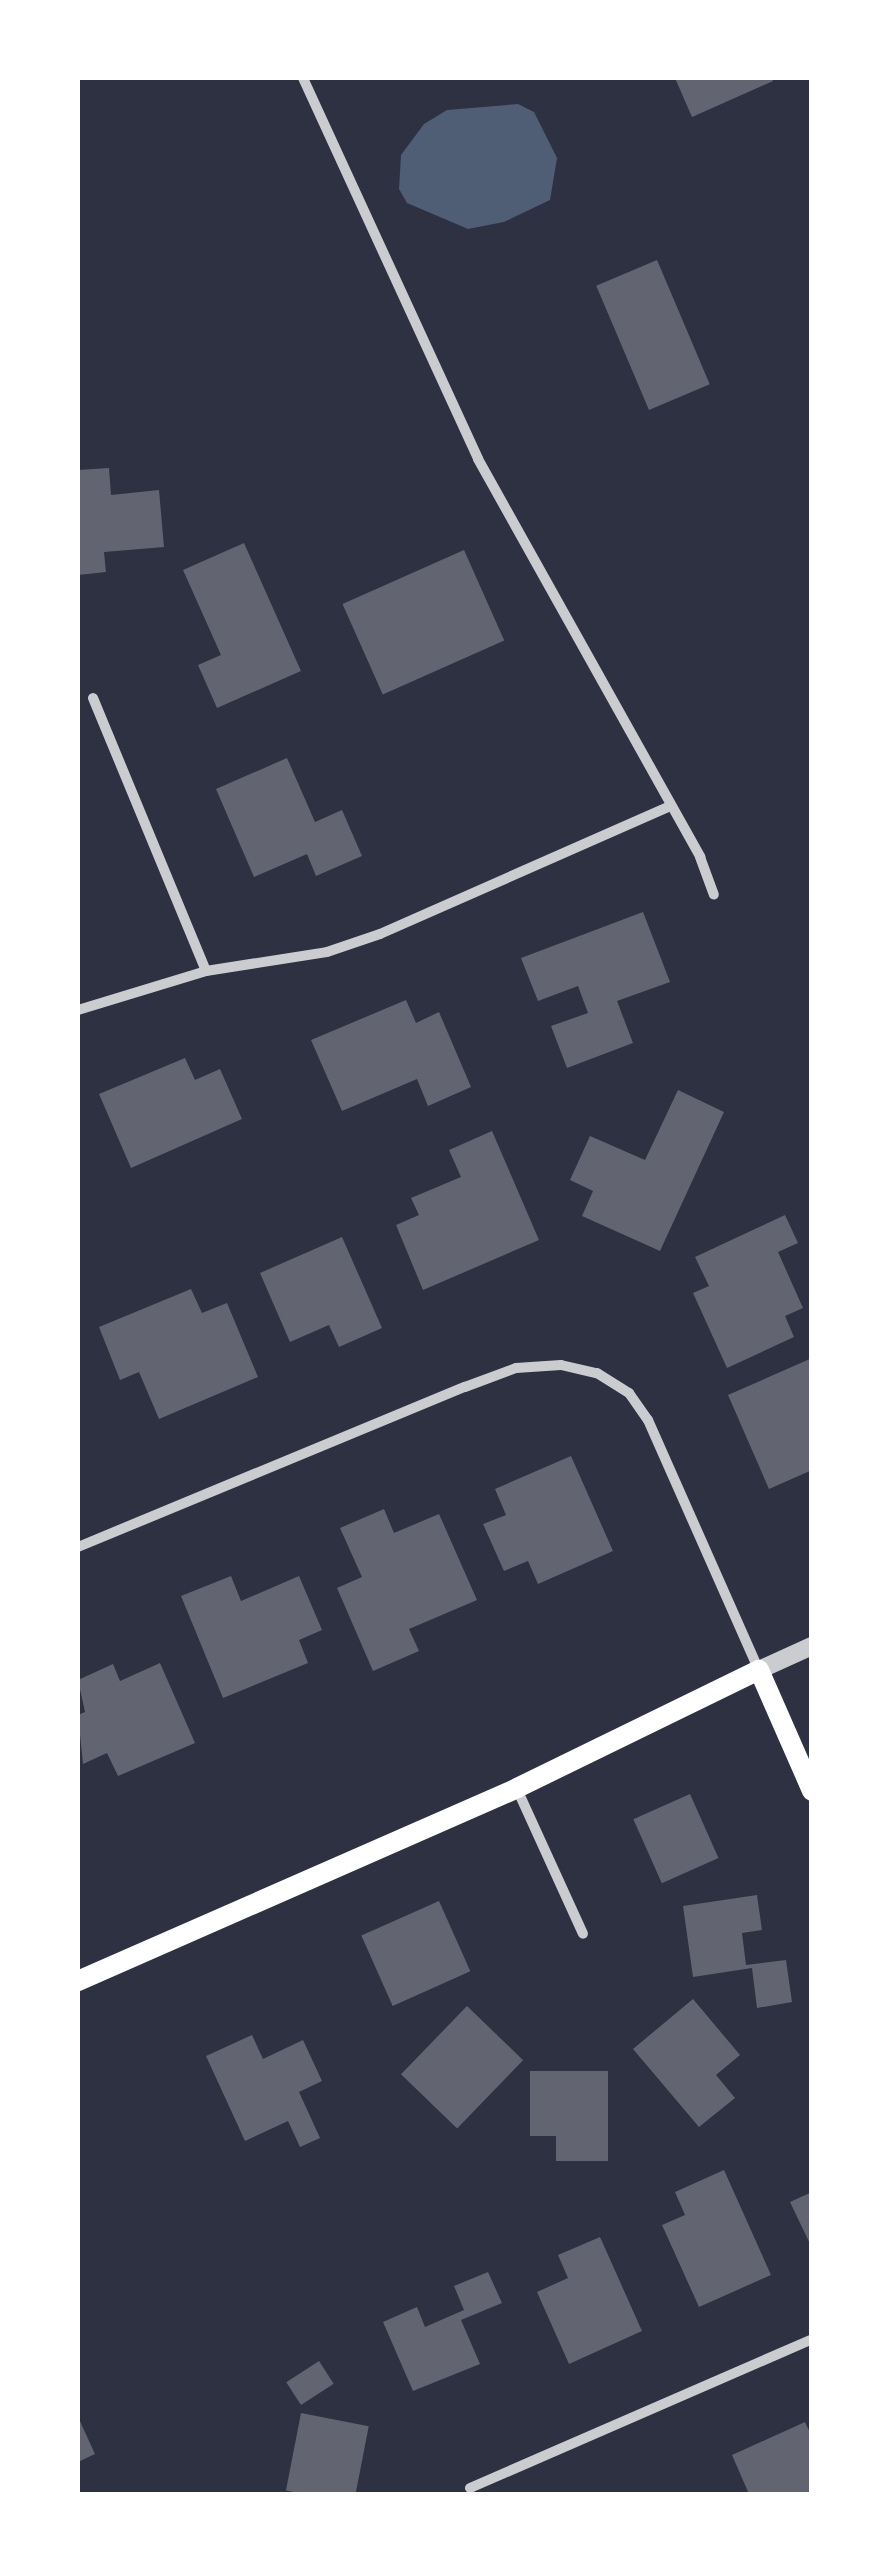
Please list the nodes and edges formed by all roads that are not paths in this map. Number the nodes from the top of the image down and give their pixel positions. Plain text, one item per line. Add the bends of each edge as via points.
1 (303, 78) edge
2 (94, 698) dead end
3 (670, 806) junction
4 (714, 895) dead end
5 (206, 971) junction
6 (78, 1010) edge
7 (78, 1548) edge
8 (812, 1646) edge
9 (759, 1670) junction
10 (517, 1788) junction
11 (812, 1791) edge
12 (584, 1934) dead end
13 (78, 1981) edge
14 (812, 2339) edge
15 (470, 2488) dead end

1 - 3 street via 478,459
2 - 5 street
3 - 4 street
3 - 5 street via 380,934 326,952
5 - 6 street
7 - 9 street via 465,1387 516,1368 561,1365 598,1374 628,1393 648,1420
8 - 9 street
9 - 10 main road
9 - 11 main road
10 - 12 street
10 - 13 main road
14 - 15 street

